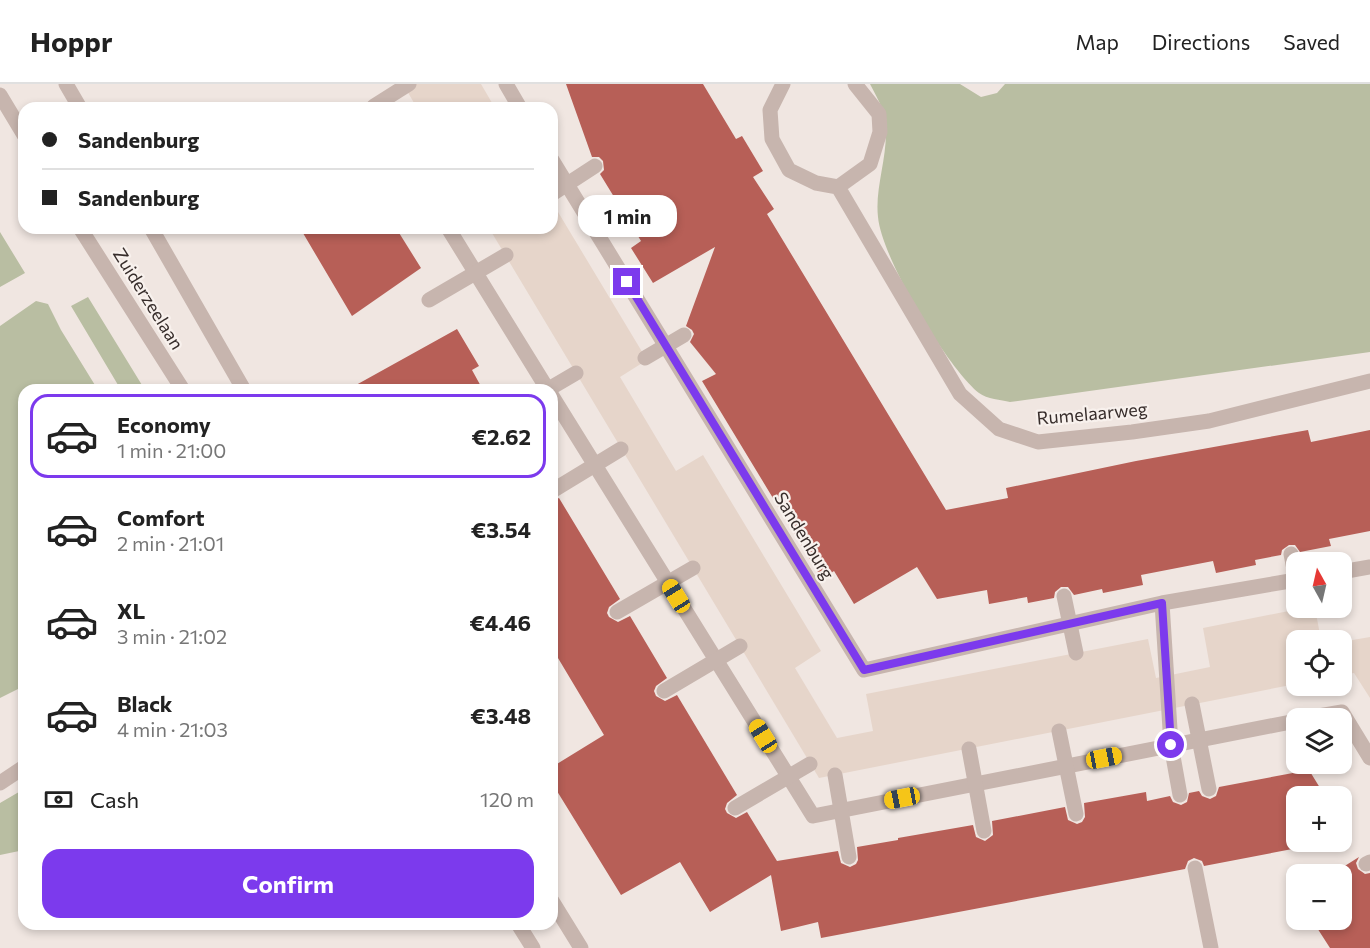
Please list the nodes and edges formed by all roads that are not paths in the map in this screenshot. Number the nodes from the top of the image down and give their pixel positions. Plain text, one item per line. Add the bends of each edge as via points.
1 (66, 84) edge
2 (409, 84) edge
3 (506, 84) edge
4 (783, 84) edge
5 (855, 84) edge
6 (0, 95) edge
7 (76, 102) edge
8 (380, 102) edge
9 (516, 102) edge
10 (18, 125) edge
11 (595, 166) dead end
12 (558, 170) edge
13 (838, 187) junction
14 (558, 190) edge
15 (84, 234) edge
16 (154, 234) edge
17 (452, 234) edge
18 (506, 255) dead end
19 (429, 300) dead end
20 (684, 335) dead end
21 (645, 358) dead end
22 (576, 373) dead end
23 (1370, 381) edge
24 (179, 384) edge
25 (241, 384) edge
26 (544, 384) edge
27 (558, 384) edge
28 (558, 406) edge
29 (621, 449) dead end
30 (558, 487) edge
31 (1370, 567) edge
32 (693, 568) dead end
33 (1352, 570) edge
34 (1286, 581) edge
35 (1064, 596) dead end
36 (1162, 603) junction
37 (616, 612) dead end
38 (740, 646) dead end
39 (1076, 653) dead end
40 (664, 691) dead end
41 (1192, 704) dead end
42 (1286, 723) edge
43 (1352, 728) edge
44 (1059, 731) dead end
45 (1171, 745) junction
46 (969, 749) dead end
47 (1370, 758) edge
48 (810, 764) dead end
49 (18, 771) edge
50 (835, 776) dead end
51 (0, 783) edge
52 (1209, 789) dead end
53 (1180, 795) dead end
54 (735, 808) dead end
55 (1076, 814) dead end
56 (984, 831) dead end
57 (849, 857) dead end
58 (1195, 867) dead end
59 (558, 911) edge
60 (522, 930) edge
61 (532, 948) edge
62 (581, 948) edge
63 (1211, 948) edge

1 - 7 street
2 - 8 street
3 - 9 street
4 - 13 street via 770,110 772,139 789,170 816,183
5 - 13 street via 879,114 880,132 870,164
6 - 10 street
11 - 14 street, bridge
12 - 36 street, Sandenburg via 864,670
13 - 23 street, Rumelaarweg via 960,394 999,429 1038,442 1132,432 1209,421
15 - 24 street, Zuiderzeelaan
16 - 25 street, Zuiderzeelaan
17 - 26 street
18 - 19 street, bridge
20 - 21 street, bridge
22 - 27 street, bridge
28 - 45 street via 813,816
29 - 30 street, bridge
31 - 33 street
32 - 37 street, bridge
34 - 36 street, Sandenburg
35 - 39 street, bridge
36 - 45 street
38 - 40 street, bridge
41 - 52 street, bridge
42 - 45 street
43 - 47 street
44 - 55 street, bridge
45 - 53 street
46 - 56 street, bridge
48 - 54 street, bridge
49 - 51 street
50 - 57 street, bridge
58 - 63 street
59 - 62 street
60 - 61 street

